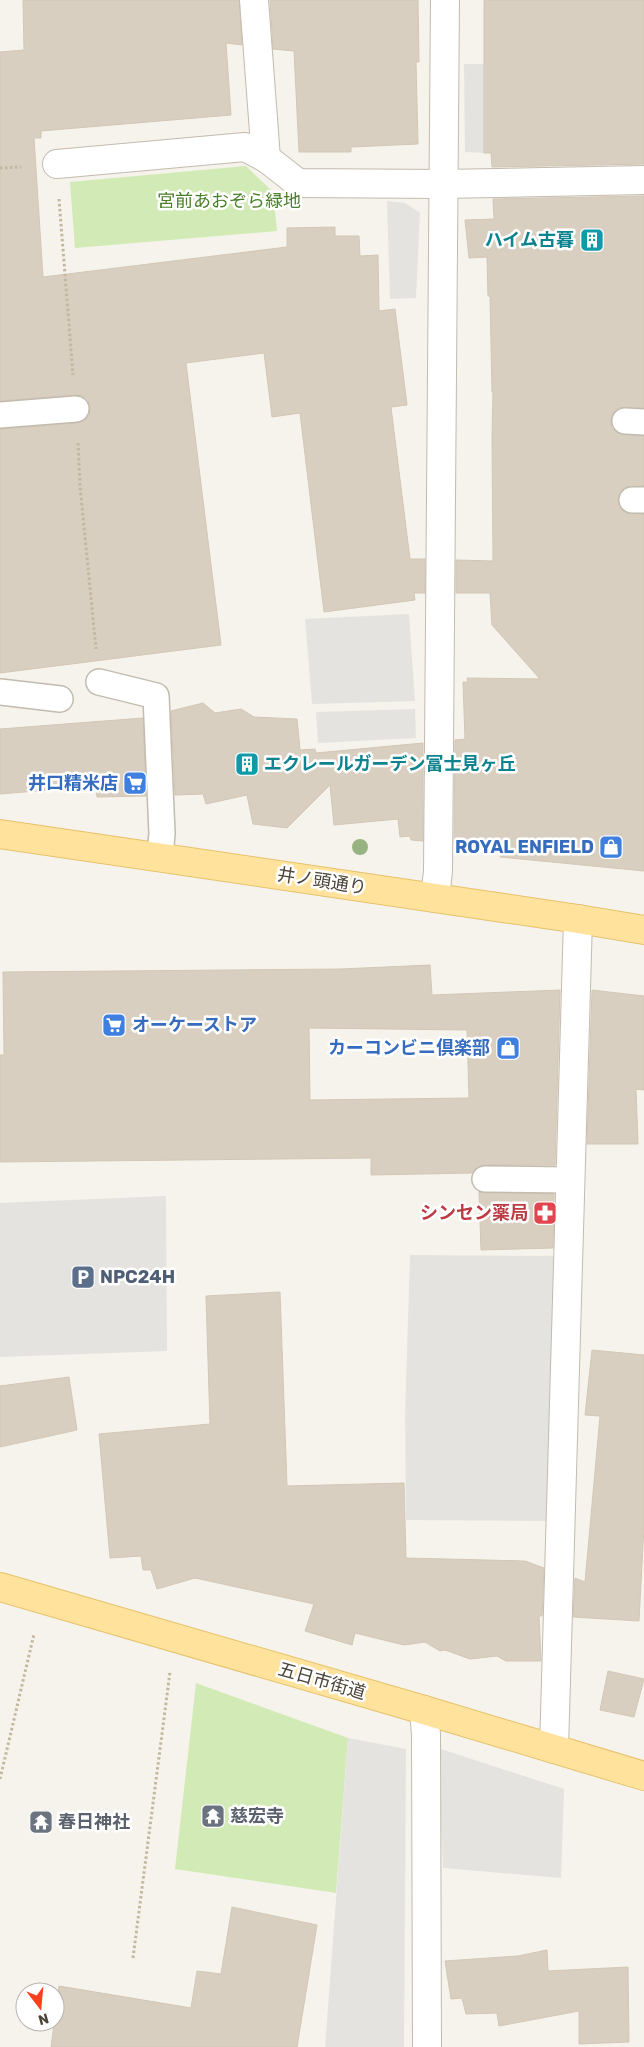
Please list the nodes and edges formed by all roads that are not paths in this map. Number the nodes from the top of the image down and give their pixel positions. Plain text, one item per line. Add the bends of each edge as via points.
1 (254, 0) edge
2 (445, 0) edge
3 (266, 158) junction
4 (57, 164) dead end
5 (644, 180) edge
6 (443, 184) junction
7 (76, 409) dead end
8 (0, 416) edge
9 (99, 682) dead end
10 (0, 692) edge
11 (60, 699) dead end
12 (0, 834) edge
13 (160, 857) junction
14 (435, 898) junction
15 (578, 919) junction
16 (644, 930) edge
17 (485, 1179) dead end
18 (569, 1180) junction
19 (0, 1587) edge
20 (424, 1710) junction
21 (554, 1749) junction
22 (644, 1776) edge
23 (427, 2047) edge

1 - 3 street
2 - 6 street
3 - 4 street via 245,146
3 - 6 street via 298,183
5 - 6 street
6 - 14 street via 438,861
7 - 8 lane
9 - 13 lane via 156,696 162,832
10 - 11 lane
12 - 13 main road, 井ノ頭通り
13 - 14 main road, 井ノ頭通り
14 - 15 main road, 井ノ頭通り
15 - 16 main road, 井ノ頭通り
15 - 18 street
17 - 18 lane
18 - 21 street
19 - 20 main road, 五日市街道
20 - 21 main road, 五日市街道
20 - 23 street
21 - 22 main road, 五日市街道

